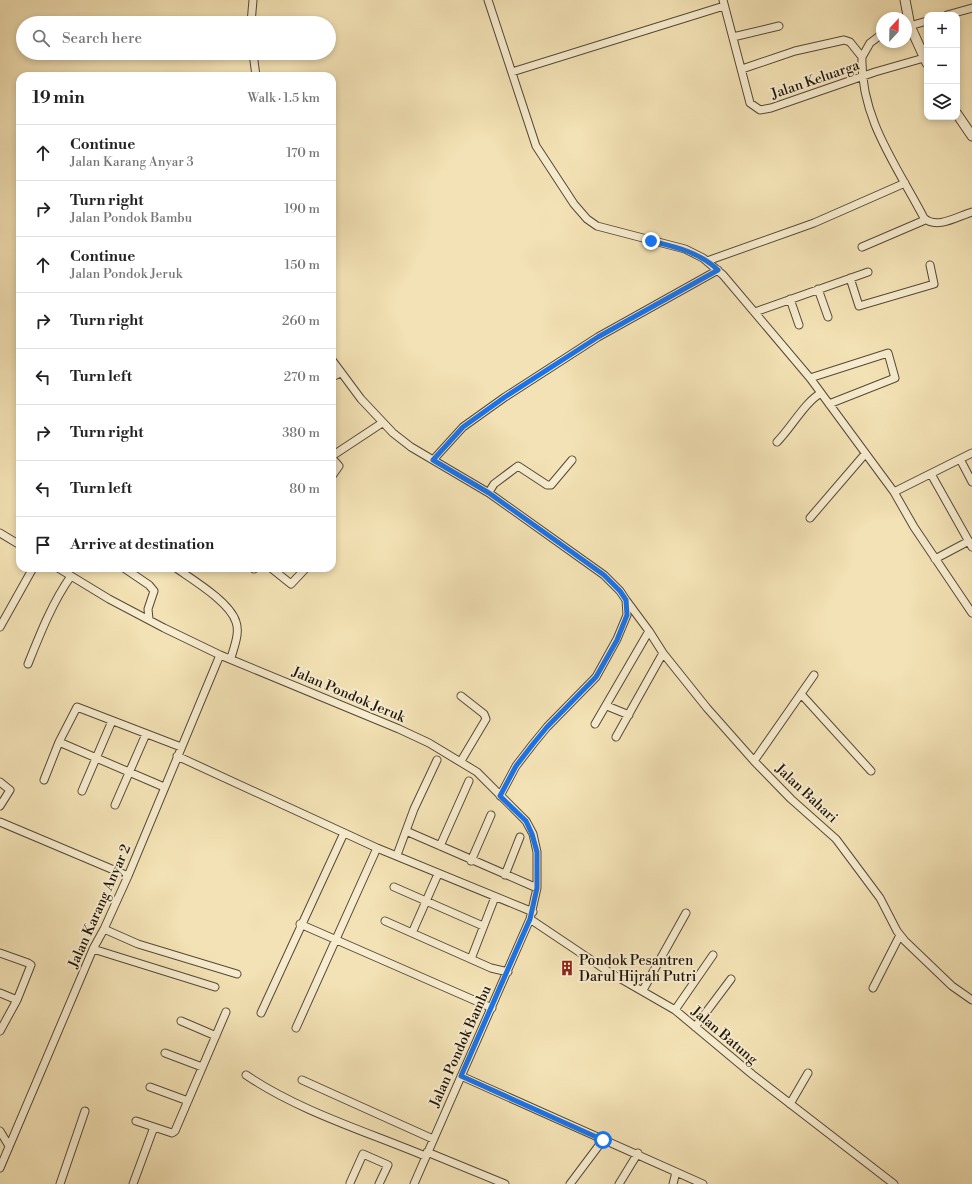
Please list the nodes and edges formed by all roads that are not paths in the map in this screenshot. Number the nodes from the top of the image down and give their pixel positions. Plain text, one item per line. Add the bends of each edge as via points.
1 (253, 0) edge
2 (488, 0) edge
3 (905, 0) edge
4 (724, 3) edge
5 (972, 8) edge
6 (906, 12) edge
7 (958, 12) edge
8 (252, 16) edge
9 (924, 22) edge
10 (912, 25) edge
11 (779, 26) dead end
12 (912, 34) edge
13 (733, 37) junction
14 (876, 38) edge
15 (862, 57) junction
16 (924, 57) edge
17 (254, 60) edge
18 (924, 61) edge
19 (742, 69) junction
20 (255, 72) edge
21 (512, 72) junction
22 (861, 76) junction
23 (960, 118) edge
24 (972, 136) edge
25 (905, 183) junction
26 (972, 212) edge
27 (925, 220) junction
28 (862, 247) dead end
29 (707, 261) junction
30 (930, 265) dead end
31 (718, 270) junction
32 (868, 272) dead end
33 (850, 278) junction
34 (818, 289) junction
35 (790, 299) junction
36 (755, 312) junction
37 (828, 317) dead end
38 (799, 325) dead end
39 (336, 366) edge
40 (340, 373) junction
41 (336, 375) edge
42 (810, 378) junction
43 (821, 393) junction
44 (829, 404) junction
45 (382, 423) junction
46 (777, 442) dead end
47 (972, 453) edge
48 (336, 454) edge
49 (865, 454) junction
50 (960, 459) junction
51 (433, 460) junction
52 (572, 460) dead end
53 (336, 462) edge
54 (336, 470) edge
55 (931, 474) junction
56 (972, 482) edge
57 (489, 492) junction
58 (894, 492) junction
59 (810, 518) dead end
60 (0, 533) edge
61 (16, 543) edge
62 (970, 544) edge
63 (936, 559) junction
64 (31, 572) edge
65 (64, 572) edge
66 (131, 572) edge
67 (182, 572) edge
68 (276, 572) edge
69 (302, 572) edge
70 (71, 576) junction
71 (626, 600) junction
72 (972, 613) edge
73 (149, 619) junction
74 (0, 627) edge
75 (649, 631) junction
76 (663, 653) junction
77 (220, 655) junction
78 (231, 658) junction
79 (28, 664) dead end
80 (814, 675) dead end
81 (801, 694) junction
82 (461, 696) dead end
83 (607, 706) junction
84 (629, 715) junction
85 (112, 721) junction
86 (595, 724) dead end
87 (146, 734) junction
88 (616, 737) dead end
89 (59, 742) junction
90 (181, 747) junction
91 (177, 756) junction
92 (96, 758) junction
93 (437, 760) dead end
94 (461, 761) junction
95 (754, 761) junction
96 (871, 771) dead end
97 (129, 772) junction
98 (44, 780) dead end
99 (469, 781) dead end
100 (0, 782) edge
101 (164, 787) junction
102 (82, 791) dead end
103 (500, 796) junction
104 (115, 805) dead end
105 (0, 806) edge
106 (491, 815) dead end
107 (0, 822) edge
108 (406, 831) junction
109 (344, 833) junction
110 (520, 837) dead end
111 (440, 846) junction
112 (377, 848) junction
113 (396, 855) junction
114 (471, 861) junction
115 (438, 874) junction
116 (505, 875) junction
117 (128, 876) junction
118 (394, 887) dead end
119 (537, 888) junction
120 (495, 897) junction
121 (425, 902) junction
122 (686, 913) dead end
123 (532, 915) junction
124 (385, 921) dead end
125 (300, 924) junction
126 (484, 926) junction
127 (104, 929) junction
128 (412, 933) junction
129 (900, 935) junction
130 (335, 940) junction
131 (93, 949) junction
132 (0, 953) edge
133 (713, 955) dead end
134 (471, 959) junction
135 (508, 972) junction
136 (237, 974) dead end
137 (731, 979) dead end
138 (216, 987) dead end
139 (872, 988) dead end
140 (642, 990) junction
141 (0, 993) edge
142 (17, 1000) junction
143 (972, 1000) edge
144 (492, 1008) junction
145 (674, 1010) junction
146 (226, 1012) dead end
147 (261, 1013) dead end
148 (181, 1021) dead end
149 (696, 1027) junction
150 (296, 1028) dead end
151 (0, 1030) edge
152 (216, 1036) junction
153 (165, 1054) dead end
154 (202, 1067) junction
155 (808, 1073) dead end
156 (246, 1075) dead end
157 (461, 1076) junction
158 (302, 1080) dead end
159 (150, 1087) dead end
160 (188, 1101) junction
161 (790, 1104) junction
162 (85, 1111) dead end
163 (136, 1121) dead end
164 (154, 1127) junction
165 (0, 1131) edge
166 (433, 1139) junction
167 (603, 1140) junction
168 (9, 1146) junction
169 (638, 1153) junction
170 (426, 1154) junction
171 (0, 1168) edge
172 (676, 1172) junction
173 (350, 1183) edge
174 (60, 1184) edge
175 (133, 1184) edge
176 (381, 1184) edge
177 (414, 1184) edge
178 (505, 1184) edge
179 (570, 1184) edge
180 (621, 1184) edge
181 (673, 1184) edge
182 (703, 1184) edge
183 (894, 1184) edge

1 - 8 street
2 - 21 street
3 - 6 street
4 - 13 street, Jalan Keluarga
4 - 21 street
5 - 7 street
9 - 10 street
11 - 13 street
12 - 16 street
13 - 19 street, Jalan Keluarga
14 - 15 street via 870,43
15 - 19 street via 850,42 844,40 795,51
15 - 22 street
17 - 20 street
18 - 22 street, Jalan Keluarga
19 - 22 street, Jalan Keluarga via 750,103 756,109 764,110
21 - 29 street via 536,146 574,204 588,219 604,228 685,249
22 - 25 street via 875,127
23 - 24 street
25 - 27 street
25 - 29 street via 814,223
26 - 27 street via 940,223
27 - 28 street
29 - 31 street
30 - 33 street via 934,284 859,306
31 - 36 street
31 - 51 street via 598,337 512,393 463,427
32 - 33 street
33 - 34 street
34 - 35 street
34 - 37 street
35 - 36 street
35 - 38 street
36 - 42 street
39 - 40 street, Jalan Bahari
40 - 41 street
40 - 45 street, Jalan Bahari
42 - 43 street
42 - 44 street via 888,352 895,378
43 - 44 street
43 - 46 street via 809,402
44 - 49 street
45 - 48 street
45 - 51 street, Jalan Bahari via 406,443
47 - 50 street
49 - 58 street
49 - 59 street
50 - 55 street
50 - 56 street
51 - 57 street, Jalan Bahari
52 - 57 street via 551,485 518,466 494,484
53 - 54 street via 339,465
55 - 58 street
55 - 62 street
57 - 71 street, Jalan Bahari via 604,575
58 - 63 street
60 - 61 street
62 - 63 street
63 - 72 street
64 - 74 street
65 - 70 street, Jalan Pondok Jeruk
66 - 73 street via 154,591 148,609
67 - 78 street via 232,612 237,622 237,634
68 - 69 street via 292,584
70 - 73 street, Jalan Pondok Jeruk
70 - 79 street via 43,626
71 - 75 street, Jalan Bahari
71 - 103 street via 625,621 601,669 533,744 516,766
73 - 77 street, Jalan Pondok Jeruk
75 - 76 street, Jalan Bahari
75 - 83 street
76 - 84 street
76 - 95 street, Jalan Bahari
77 - 78 street, Jalan Pondok Jeruk
77 - 90 street, Jalan Karang Anyar 2
78 - 94 street, Jalan Pondok Jeruk via 399,729
80 - 81 street
81 - 95 street
81 - 96 street
82 - 94 street via 484,714 486,719
83 - 84 street
83 - 86 street
84 - 88 street
85 - 87 street
85 - 89 street via 76,707
85 - 92 street
87 - 90 street
87 - 97 street
89 - 92 street
89 - 98 street
90 - 91 street, Jalan Karang Anyar 2
91 - 101 street, Jalan Karang Anyar 2
91 - 109 street, Jalan Batung
92 - 97 street
92 - 102 street
93 - 108 street
94 - 103 street, Jalan Pondok Jeruk via 477,772
95 - 129 street, Jalan Bahari via 791,799 836,839 880,898
97 - 101 street
97 - 104 street
99 - 111 street
100 - 105 street via 10,790
101 - 117 street, Jalan Karang Anyar 2
103 - 119 street, Jalan Pondok Jeruk via 526,821 532,834 537,852
106 - 114 street
107 - 117 street
108 - 111 street
108 - 113 street
109 - 112 street, Jalan Batung
109 - 125 street
110 - 116 street
111 - 114 street
112 - 113 street, Jalan Batung
112 - 130 street
113 - 115 street, Jalan Batung
114 - 116 street
115 - 120 street, Jalan Batung
115 - 121 street
116 - 119 street
117 - 127 street, Jalan Karang Anyar 2
118 - 121 street
119 - 123 street, Jalan Pondok Jeruk
120 - 123 street, Jalan Batung
120 - 126 street
121 - 126 street
121 - 128 street
122 - 140 street
123 - 135 street, Jalan Pondok Bambu
123 - 140 street, Jalan Batung via 609,972
124 - 128 street
125 - 130 street
125 - 147 street
126 - 134 street
127 - 131 street, Jalan Karang Anyar 2
127 - 136 street via 138,944
128 - 134 street
129 - 139 street
129 - 143 street, Jalan Bahari via 952,986
130 - 144 street
130 - 150 street
131 - 138 street
131 - 168 street, Jalan Karang Anyar 2
132 - 142 street via 31,965
133 - 145 street
134 - 135 street
135 - 144 street, Jalan Pondok Bambu
137 - 149 street
140 - 145 street, Jalan Batung
141 - 142 street
142 - 151 street
144 - 157 street, Jalan Pondok Bambu
145 - 149 street, Jalan Batung
146 - 152 street
148 - 152 street
149 - 161 street, Jalan Batung
152 - 154 street
153 - 154 street
154 - 160 street
155 - 161 street
156 - 170 street via 267,1089 314,1111
157 - 166 street, Jalan Pondok Bambu
157 - 167 street
158 - 166 street
159 - 160 street
160 - 164 street via 174,1132
161 - 183 street, Jalan Batung
162 - 174 street
163 - 164 street
164 - 175 street
165 - 168 street
166 - 170 street, Jalan Pondok Bambu
167 - 169 street
167 - 179 street
168 - 171 street, Jalan Karang Anyar 2
169 - 172 street
169 - 180 street
170 - 177 street, Jalan Pondok Bambu
170 - 178 street
172 - 181 street
172 - 182 street
173 - 176 street via 362,1154 388,1165

